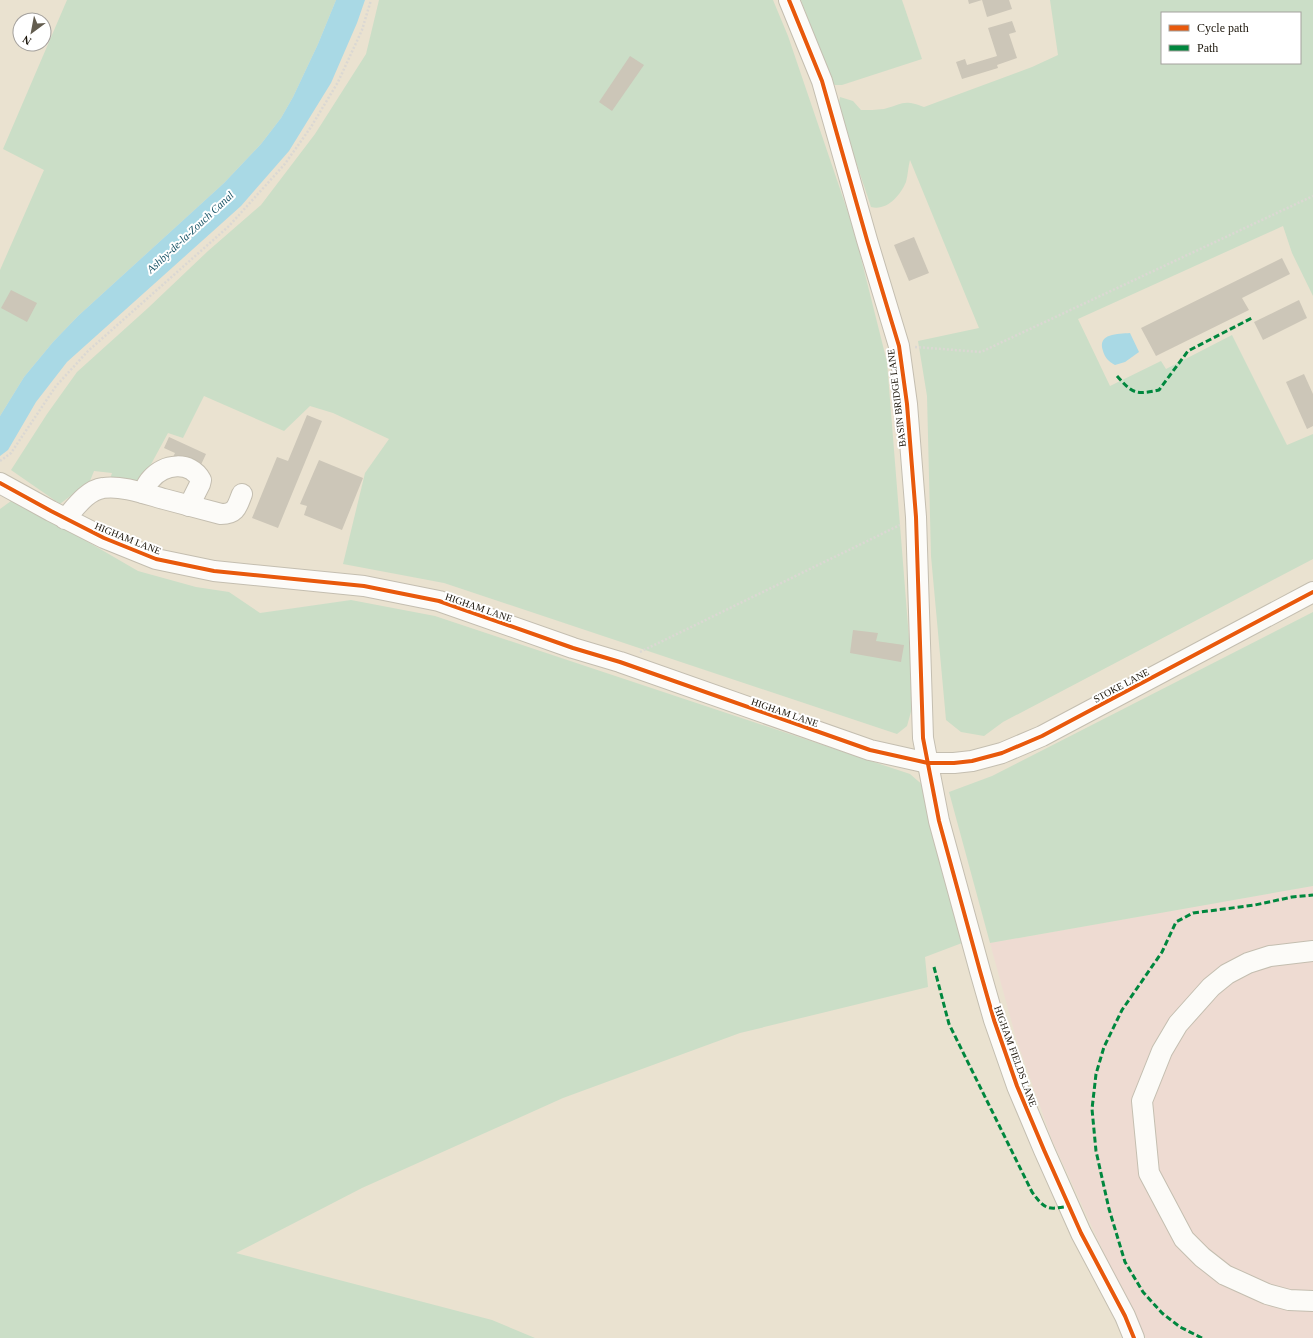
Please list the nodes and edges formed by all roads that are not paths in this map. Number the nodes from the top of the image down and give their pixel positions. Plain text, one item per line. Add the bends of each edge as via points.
1 (789, 0) edge
2 (0, 483) edge
3 (143, 493) junction
4 (242, 494) dead end
5 (189, 506) junction
6 (65, 519) junction
7 (1313, 592) edge
8 (928, 763) junction
9 (1313, 950) edge
10 (1313, 1301) edge
11 (1134, 1338) edge

1 - 8 street, BASIN BRIDGE LANE via 822,81 898,346 907,404 916,517 923,738
2 - 6 street, HIGHAM LANE
3 - 5 street
3 - 5 street via 151,478 162,471 172,466 188,468 201,480
3 - 6 street via 102,488 91,493
4 - 5 street via 237,508 228,514
6 - 8 street, HIGHAM LANE via 156,559 214,571 364,586 439,601 870,750
7 - 8 street, STOKE LANE via 1042,736 1002,753 972,761
8 - 11 street, HIGHAM FIELDS LANE via 939,821 972,945 1017,1086 1081,1233
9 - 10 street via 1270,956 1248,963 1227,974 1211,987 1178,1024 1162,1051 1142,1101 1149,1173 1184,1239 1225,1275 1267,1294 1289,1300

